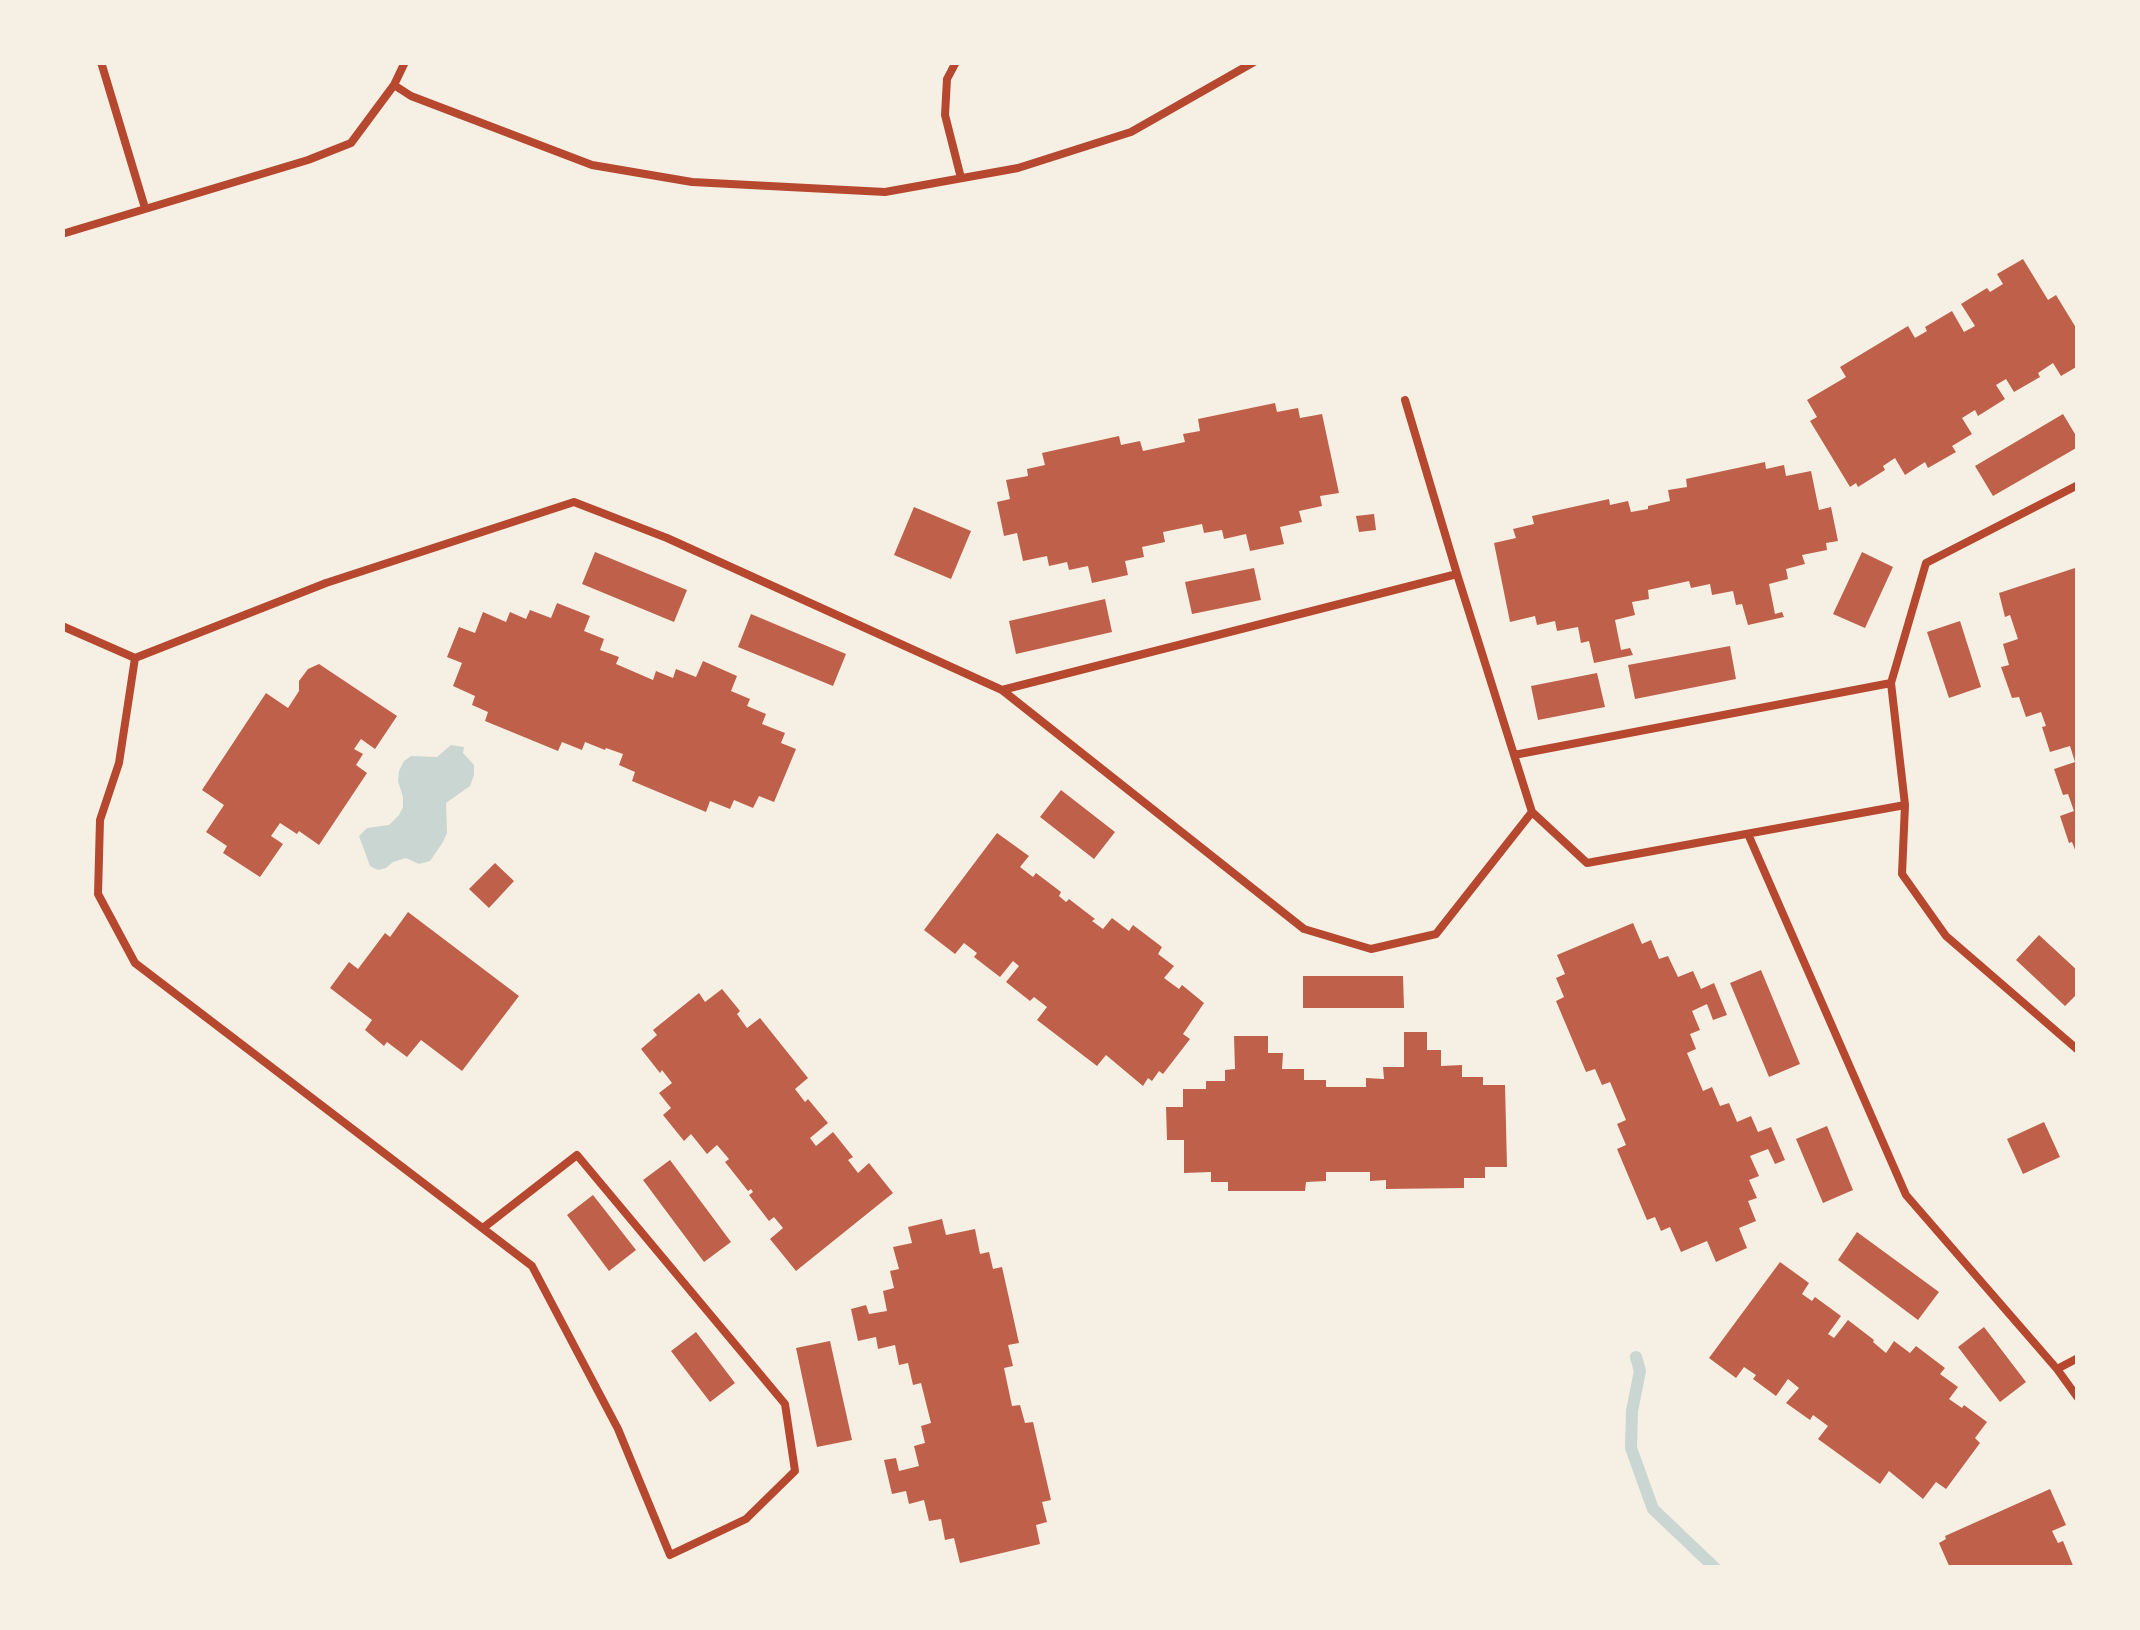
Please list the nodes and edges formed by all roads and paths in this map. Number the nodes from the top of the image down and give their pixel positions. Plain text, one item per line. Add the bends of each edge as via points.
1 (101, 62) edge
2 (405, 62) edge
3 (956, 62) edge
4 (1254, 62) edge
5 (394, 85) junction
6 (961, 178) junction
7 (145, 208) junction
8 (62, 234) edge
9 (1405, 400) dead end
10 (2078, 485) edge
11 (1457, 574) junction
12 (62, 626) edge
13 (135, 658) junction
14 (1892, 682) junction
15 (1002, 690) junction
16 (1514, 754) junction
17 (1904, 805) junction
18 (1532, 812) junction
19 (1748, 834) junction
20 (2078, 1050) edge
21 (482, 1228) junction
22 (2078, 1358) edge
23 (2057, 1370) junction
24 (2078, 1398) edge

1 - 7 lane
2 - 5 lane
3 - 6 lane via 945,115
4 - 6 lane via 1131,132 1018,168
5 - 6 lane via 592,165 692,182 885,192
5 - 7 lane via 351,143
7 - 8 lane
9 - 11 lane
10 - 14 lane via 1926,563
11 - 15 lane
11 - 16 lane
12 - 13 lane
13 - 15 lane via 326,583 574,502
13 - 21 lane via 119,763 100,820 98,894 135,963
14 - 16 lane
14 - 17 lane
15 - 18 lane via 1304,929 1371,949 1436,934
16 - 18 lane
17 - 19 lane
17 - 20 lane via 1902,874 1946,936
18 - 19 lane via 1587,863
19 - 23 lane via 1906,1195
21 - 21 lane via 532,1266 618,1429 670,1555 746,1519 795,1471 785,1404 576,1155
22 - 23 lane
23 - 24 lane

